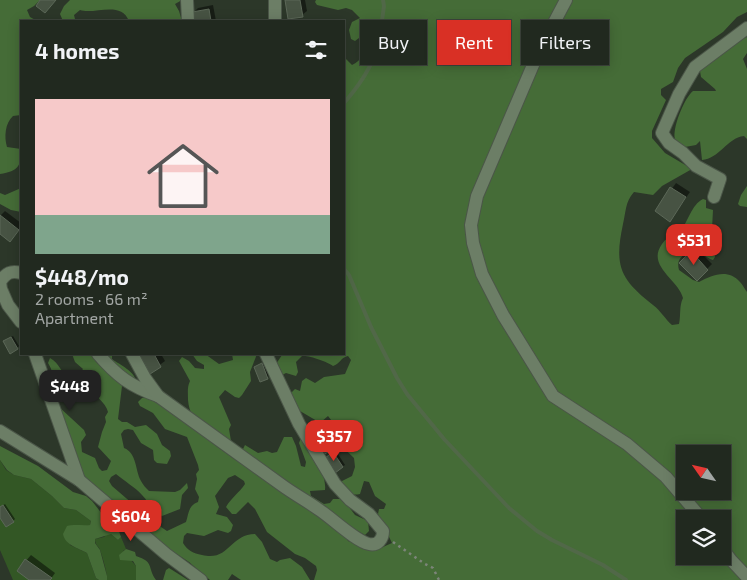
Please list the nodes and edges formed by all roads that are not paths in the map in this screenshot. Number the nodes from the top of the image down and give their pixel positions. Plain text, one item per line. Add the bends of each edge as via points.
1 (187, 0) edge
2 (275, 0) edge
3 (566, 0) edge
4 (188, 20) edge
5 (275, 20) edge
6 (747, 28) edge
7 (714, 197) dead end
8 (20, 273) edge
9 (20, 321) edge
10 (35, 355) edge
11 (99, 355) edge
12 (133, 355) edge
13 (266, 355) edge
14 (158, 396) junction
15 (0, 431) edge
16 (79, 480) junction
17 (694, 510) edge
18 (731, 558) edge
19 (747, 577) edge
20 (201, 580) edge

1 - 4 street
2 - 5 street
3 - 17 street via 539,50 477,196 471,225 473,243 482,274 503,315 553,396 627,444 666,477
6 - 7 street via 695,67 662,134 696,166 720,179
8 - 9 street via 5,274 0,282 8,305
10 - 16 street
11 - 14 street via 122,379
12 - 14 street
13 - 14 street via 299,424 336,484 383,531 383,538 375,544 368,544 348,532
15 - 16 street
16 - 20 street
18 - 19 street

